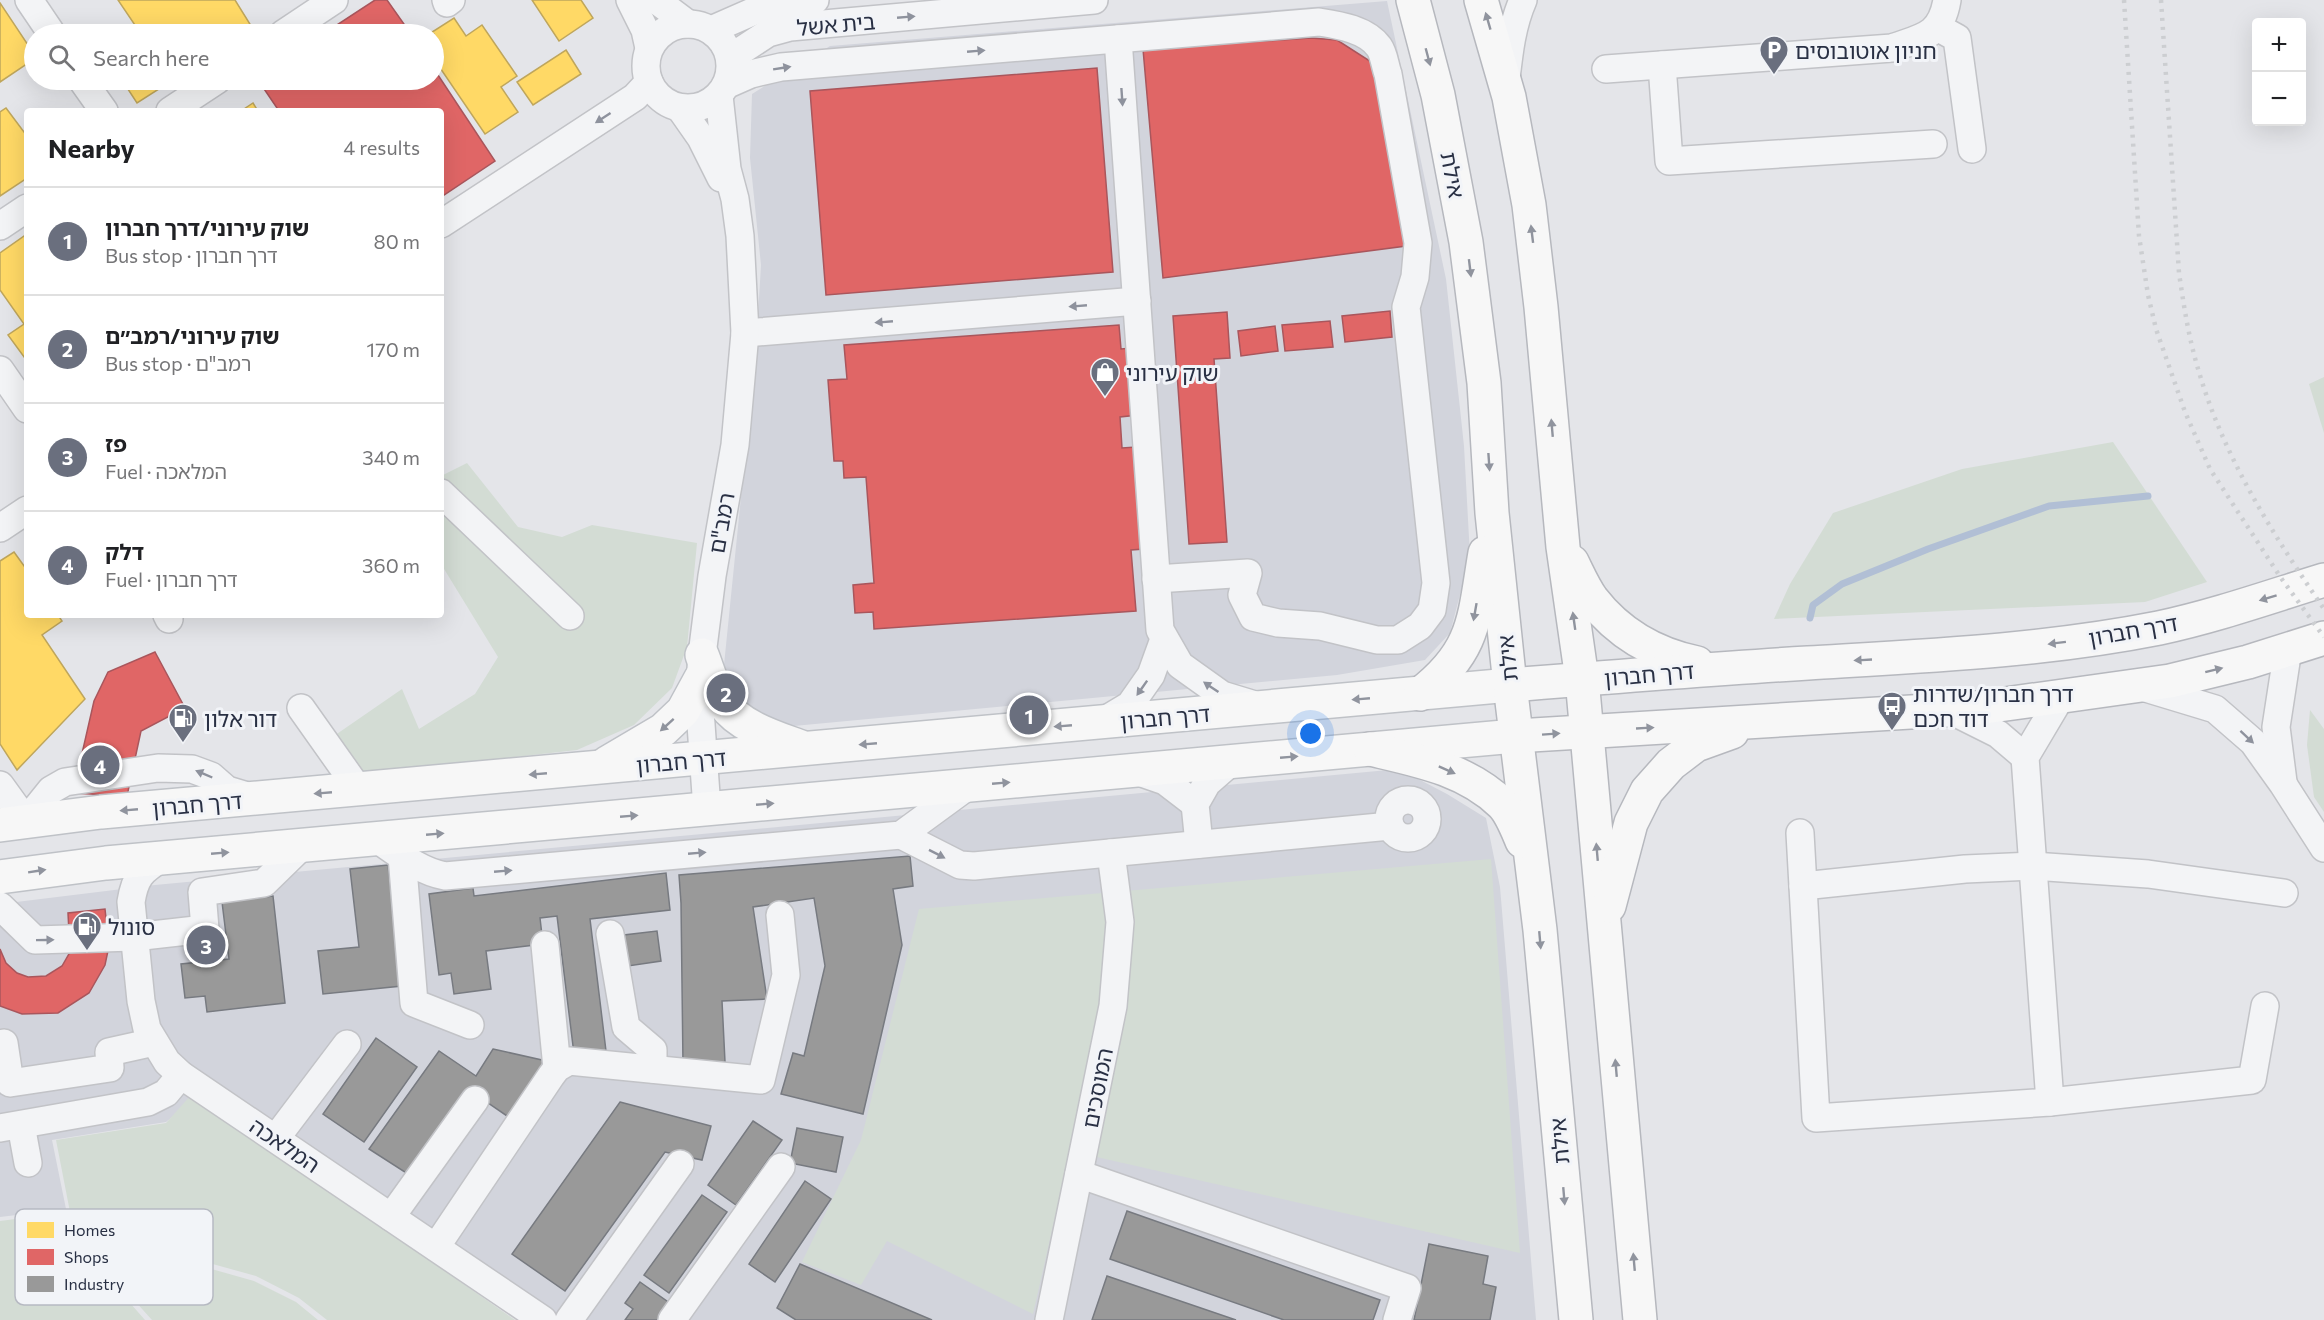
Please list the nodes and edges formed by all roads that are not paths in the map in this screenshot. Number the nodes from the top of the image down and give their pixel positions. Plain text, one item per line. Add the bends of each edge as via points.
1 (29, 0) edge
2 (446, 0) edge
3 (451, 0) edge
4 (630, 0) edge
5 (656, 0) edge
6 (816, 0) edge
7 (1094, 0) edge
8 (1413, 0) edge
9 (1481, 0) edge
10 (1523, 0) edge
11 (1947, 0) edge
12 (320, 4) edge
13 (45, 24) edge
14 (295, 24) edge
15 (699, 27) junction
16 (1937, 27) junction
17 (1118, 39) junction
18 (649, 48) junction
19 (730, 58) junction
20 (1662, 65) junction
21 (1606, 69) dead end
22 (649, 82) junction
23 (1505, 83) junction
24 (89, 90) edge
25 (202, 90) edge
26 (723, 91) junction
27 (102, 108) edge
28 (175, 108) edge
29 (680, 108) junction
30 (1933, 144) dead end
31 (1972, 149) dead end
32 (24, 210) edge
33 (444, 222) edge
34 (0, 226) edge
35 (740, 236) junction
36 (1137, 301) junction
37 (745, 333) junction
38 (0, 370) edge
39 (24, 405) edge
40 (444, 496) edge
41 (24, 512) edge
42 (1492, 513) junction
43 (0, 528) edge
44 (1563, 547) junction
45 (1156, 579) junction
46 (2324, 580) edge
47 (570, 616) dead end
48 (2324, 638) edge
49 (1164, 639) junction
50 (2288, 649) junction
51 (701, 666) junction
52 (1725, 668) junction
53 (1581, 679) junction
54 (1510, 685) junction
55 (2139, 686) junction
56 (1420, 694) junction
57 (2060, 698) junction
58 (301, 708) dead end
59 (1265, 708) junction
60 (1950, 710) junction
61 (1762, 721) junction
62 (1100, 723) junction
63 (1586, 732) junction
64 (1515, 736) junction
65 (808, 749) junction
66 (1370, 749) junction
67 (2025, 757) junction
68 (702, 759) junction
69 (1231, 762) junction
70 (597, 768) junction
71 (1135, 771) junction
72 (0, 784) edge
73 (2283, 784) junction
74 (968, 786) junction
75 (359, 790) junction
76 (1195, 804) junction
77 (707, 809) junction
78 (13, 823) edge
79 (1390, 826) dead end
80 (1800, 833) dead end
81 (901, 835) junction
82 (1199, 844) junction
83 (302, 846) junction
84 (390, 847) junction
85 (2324, 848) edge
86 (1111, 853) junction
87 (162, 858) junction
88 (74, 866) junction
89 (2032, 866) junction
90 (0, 877) edge
91 (1534, 881) junction
92 (1803, 886) junction
93 (2284, 893) dead end
94 (131, 902) junction
95 (0, 906) edge
96 (780, 915) dead end
97 (1603, 925) junction
98 (610, 934) dead end
99 (134, 937) junction
100 (545, 945) dead end
101 (2265, 1006) dead end
102 (470, 1025) dead end
103 (154, 1042) junction
104 (4, 1043) dead end
105 (347, 1044) dead end
106 (557, 1068) junction
107 (653, 1069) junction
108 (181, 1075) junction
109 (21, 1081) junction
110 (475, 1100) dead end
111 (2050, 1102) junction
112 (16, 1125) edge
113 (276, 1138) junction
114 (28, 1163) dead end
115 (680, 1164) dead end
116 (781, 1167) dead end
117 (1079, 1174) junction
118 (391, 1217) junction
119 (436, 1247) junction
120 (543, 1320) edge
121 (569, 1320) edge
122 (672, 1320) edge
123 (1049, 1320) edge
124 (1397, 1320) edge
125 (1576, 1320) edge
126 (1640, 1320) edge

1 - 13 street
2 - 3 street
4 - 18 street
5 - 15 street
6 - 15 street, בית אשל via 759,9
19 -> 7 street, בית אשל via 768,33 790,27
8 -> 42 main road, אילת via 1438,95 1466,242 1484,383
23 -> 9 main road
10 - 23 street via 1517,13
11 - 16 street via 1944,17
12 - 14 street
15 - 18 street via 665,30
15 - 19 street via 720,37
16 - 20 street via 1892,48
16 - 31 street via 1957,38
26 -> 17 street via 751,74 782,67
17 -> 36 street
17 - 45 street via 1319,22 1344,26 1365,36 1379,47 1388,74 1418,243 1415,277 1406,307 1436,583 1432,610 1420,626 1398,640 1377,640 1320,626 1253,617 1242,595 1248,573
18 - 22 street via 645,71
19 - 26 street via 731,72
20 - 21 street
20 - 30 street via 1669,161
22 - 29 street via 656,94
22 -> 33 street via 635,97
44 -> 23 main road via 1529,205
24 - 27 street
25 - 28 street
26 - 29 street via 707,105
26 - 35 street, רמב"ם via 727,169
29 - 35 street, רמב"ם via 725,185
32 - 34 street
35 - 37 street, רמב"ם
36 -> 37 street
36 - 45 street
37 - 51 street, רמב"ם via 735,445
38 - 39 street
40 - 47 street
41 - 43 street
42 - 54 main road, אילת
42 -> 56 main road via 1473,621 1464,646 1454,664
44 - 52 main road via 1592,598 1617,626 1673,658
53 -> 44 main road
45 - 49 street
46 -> 52 main road, דרך חברון via 2159,628 2081,640 1971,654
48 - 50 main road
59 -> 49 street via 1222,695 1180,665
49 -> 62 street via 1151,675 1130,705
55 -> 50 main road
50 - 73 street via 2276,727
51 - 65 main road via 722,703 742,721
51 - 68 street, רמב"ם
51 -> 70 main road via 683,711 663,730
52 - 53 main road, דרך חברון
53 - 54 main road, דרך חברון
53 - 63 main road
54 - 56 main road, דרך חברון
54 - 64 main road, אילת
55 - 57 main road
55 -> 73 street via 2215,709 2253,742
56 -> 59 main road, דרך חברון
57 - 60 main road
57 - 67 street
58 - 75 street
59 - 62 main road, דרך חברון
60 - 61 main road
60 - 67 street via 1998,734
63 -> 61 main road
61 - 97 main road via 1696,745 1671,764 1647,791 1631,823
62 -> 65 main road, דרך חברון
64 -> 63 main road
97 -> 63 main road
64 - 66 main road
64 - 91 main road, אילת
65 - 68 main road, דרך חברון
69 -> 66 main road
66 -> 91 main road via 1440,766 1474,782 1503,805 1522,839
67 - 89 street
68 - 70 main road, דרך חברון
68 - 77 street, רמב"ם
69 - 71 main road
69 - 76 street via 1208,783
70 -> 75 main road, דרך חברון
74 -> 71 main road
71 - 76 street via 1165,781
72 - 78 street
73 - 85 street
77 -> 74 main road
74 - 81 street
75 -> 78 main road, דרך חברון
76 - 82 street
84 -> 77 main road
79 - 82 street
80 - 92 street
84 -> 81 street via 432,874 445,876
81 -> 86 street via 960,865 974,867
82 - 86 street
83 - 84 main road
87 -> 83 main road
83 - 99 street via 264,883 202,892 205,929
84 - 102 street via 414,1004
86 - 117 street, המוסכים via 1120,922 1118,955 1111,1017
87 - 88 main road
87 - 94 street, המלאכה via 144,869 133,888
90 -> 88 main road
88 - 94 street via 116,882
89 - 92 street
89 - 93 street via 2148,873
89 - 111 street
91 -> 125 main road, אילת
92 - 111 street via 1816,1118
94 - 99 street, המלאכה
95 -> 99 street via 35,940
96 - 107 street via 786,975 761,1080
126 -> 97 main road
98 - 107 street via 626,1027 653,1050
99 - 103 street, המלאכה via 141,1001
100 - 106 street
101 - 111 street via 2252,1080
103 - 108 street, המלאכה
103 - 109 street via 109,1052 110,1068
104 - 109 street via 10,1083
105 - 113 street
106 - 107 street via 569,1061
106 - 119 street
108 - 112 street via 166,1093 148,1102
108 - 113 street, המלאכה
109 - 112 street
110 - 118 street
112 - 114 street
113 - 118 street, המלאכה
115 - 121 street
116 - 122 street
117 - 123 street, המוסכים
117 - 124 street via 1407,1288
118 - 119 street, המלאכה
119 - 120 street, המלאכה

